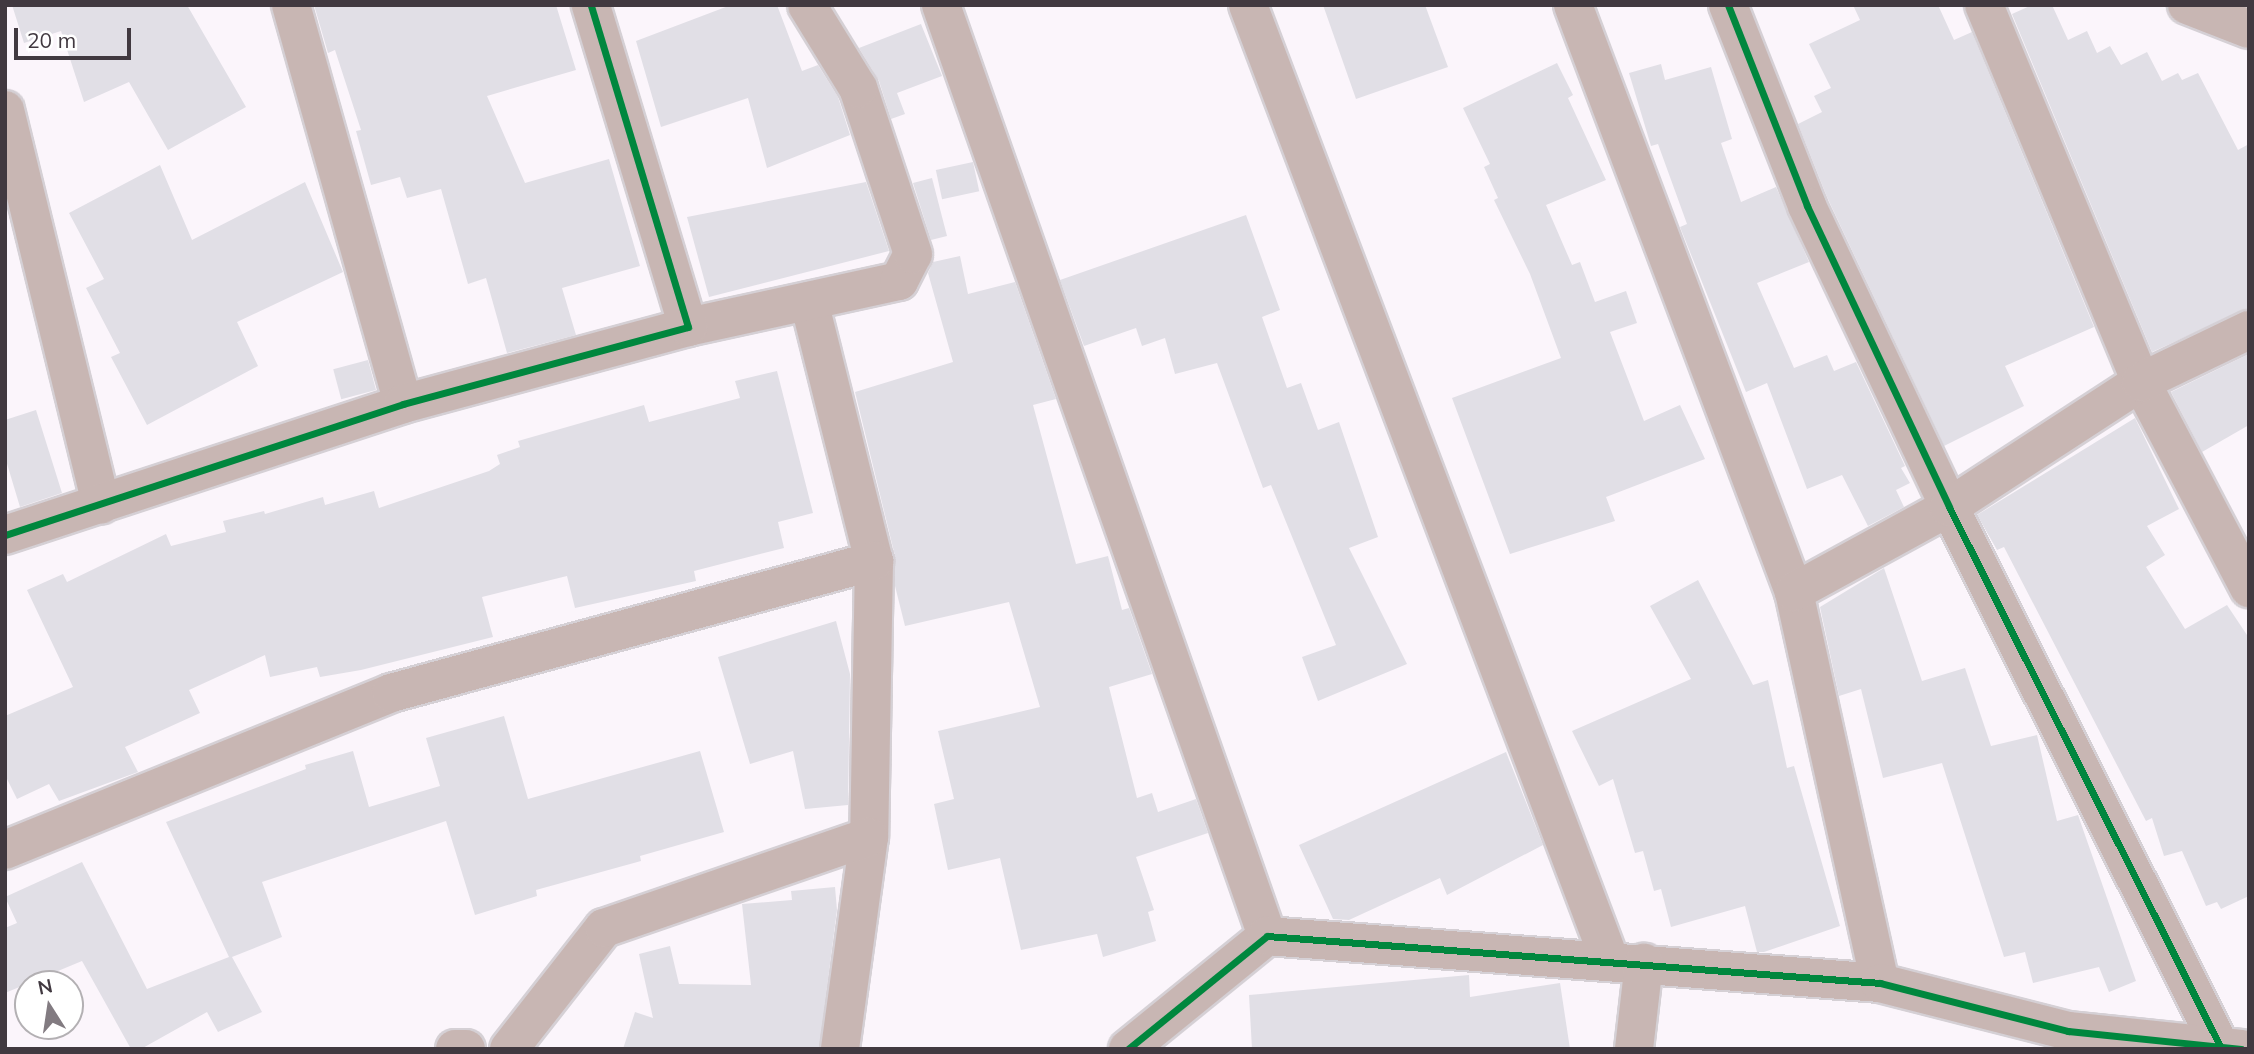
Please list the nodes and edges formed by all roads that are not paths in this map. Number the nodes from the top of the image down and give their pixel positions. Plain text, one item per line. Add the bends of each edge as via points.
1 (291, 5) edge
2 (590, 5) edge
3 (807, 5) edge
4 (942, 5) edge
5 (1248, 5) edge
6 (1573, 5) edge
7 (1728, 5) edge
8 (1984, 5) edge
9 (2187, 5) edge
10 (2249, 29) edge
11 (5, 110) edge
12 (809, 301) junction
13 (688, 327) junction
14 (2249, 330) edge
15 (2141, 382) junction
16 (403, 404) junction
17 (101, 504) junction
18 (1949, 507) junction
19 (5, 535) edge
20 (874, 561) junction
21 (2249, 588) edge
22 (1794, 592) junction
23 (869, 836) junction
24 (5, 850) edge
25 (1267, 936) junction
26 (1627, 962) junction
27 (1880, 983) junction
28 (2231, 1048) edge
29 (455, 1049) edge
30 (466, 1049) edge
31 (509, 1049) edge
32 (840, 1049) edge
33 (1128, 1049) edge
34 (1634, 1049) edge

1 - 16 street
2 - 13 street
3 - 12 street via 858,88 913,254 899,281
4 - 25 street
5 - 26 street
6 - 22 street
7 - 18 street via 1807,206
8 - 15 street
9 - 10 street
11 - 17 street
12 - 13 street
12 - 20 street
13 - 16 street
14 - 15 street
15 - 18 street
15 - 21 street
16 - 17 street
17 - 19 street
18 - 22 street
18 - 28 street
20 - 23 street
20 - 24 street via 390,693
22 - 27 street
23 - 31 street via 604,928
23 - 32 street
25 - 26 street
25 - 33 street
26 - 27 street
26 - 34 street
27 - 28 street via 2068,1031
29 - 30 street

